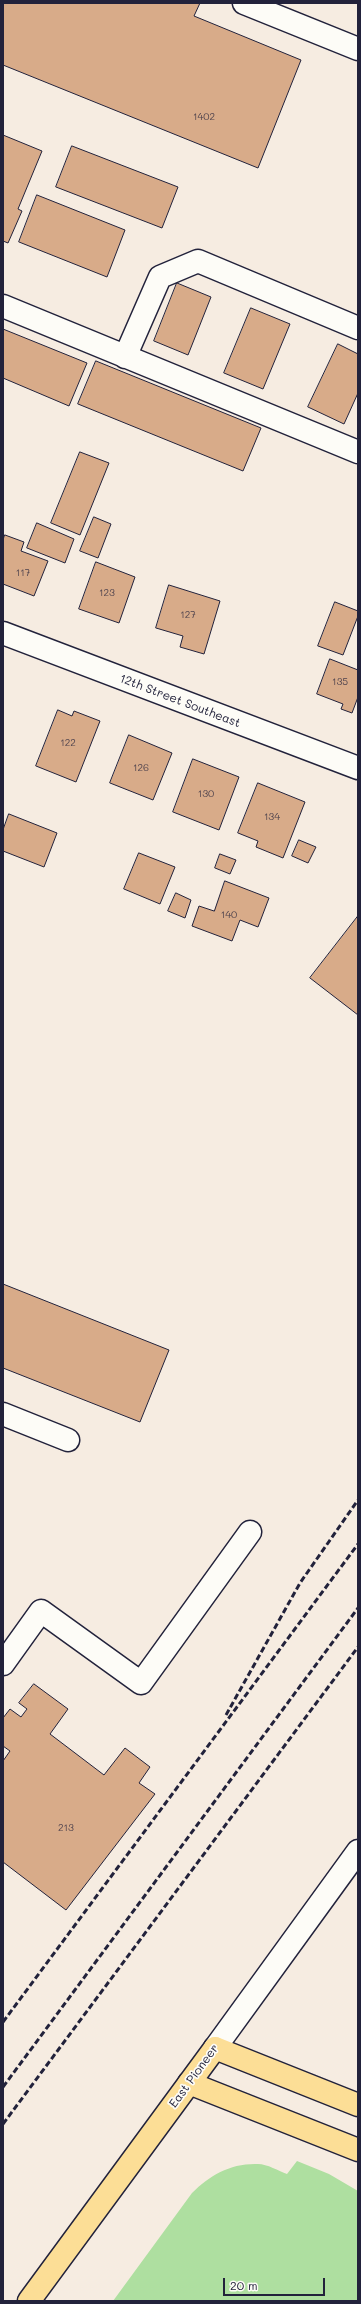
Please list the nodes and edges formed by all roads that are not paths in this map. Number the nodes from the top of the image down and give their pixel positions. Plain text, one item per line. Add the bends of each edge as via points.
1 (244, 3) edge
2 (358, 49) edge
3 (3, 306) edge
4 (358, 328) edge
5 (125, 357) junction
6 (358, 452) edge
7 (3, 633) edge
8 (358, 768) edge
9 (3, 1414) edge
10 (68, 1440) dead end
11 (250, 1532) dead end
12 (3, 1664) edge
13 (358, 1851) edge
14 (215, 2048) junction
15 (189, 2083) junction
16 (358, 2105) edge
17 (358, 2150) edge
18 (29, 2301) edge

1 - 2 street
3 - 5 street
4 - 5 street via 198,261 160,277
5 - 6 street
7 - 8 street, 12th Street Southeast
9 - 10 street
11 - 12 street via 142,1683 41,1611
13 - 14 street, East Pioneer
14 - 15 main road, East Pioneer
14 - 16 main road
15 - 17 main road
15 - 18 main road, East Pioneer

